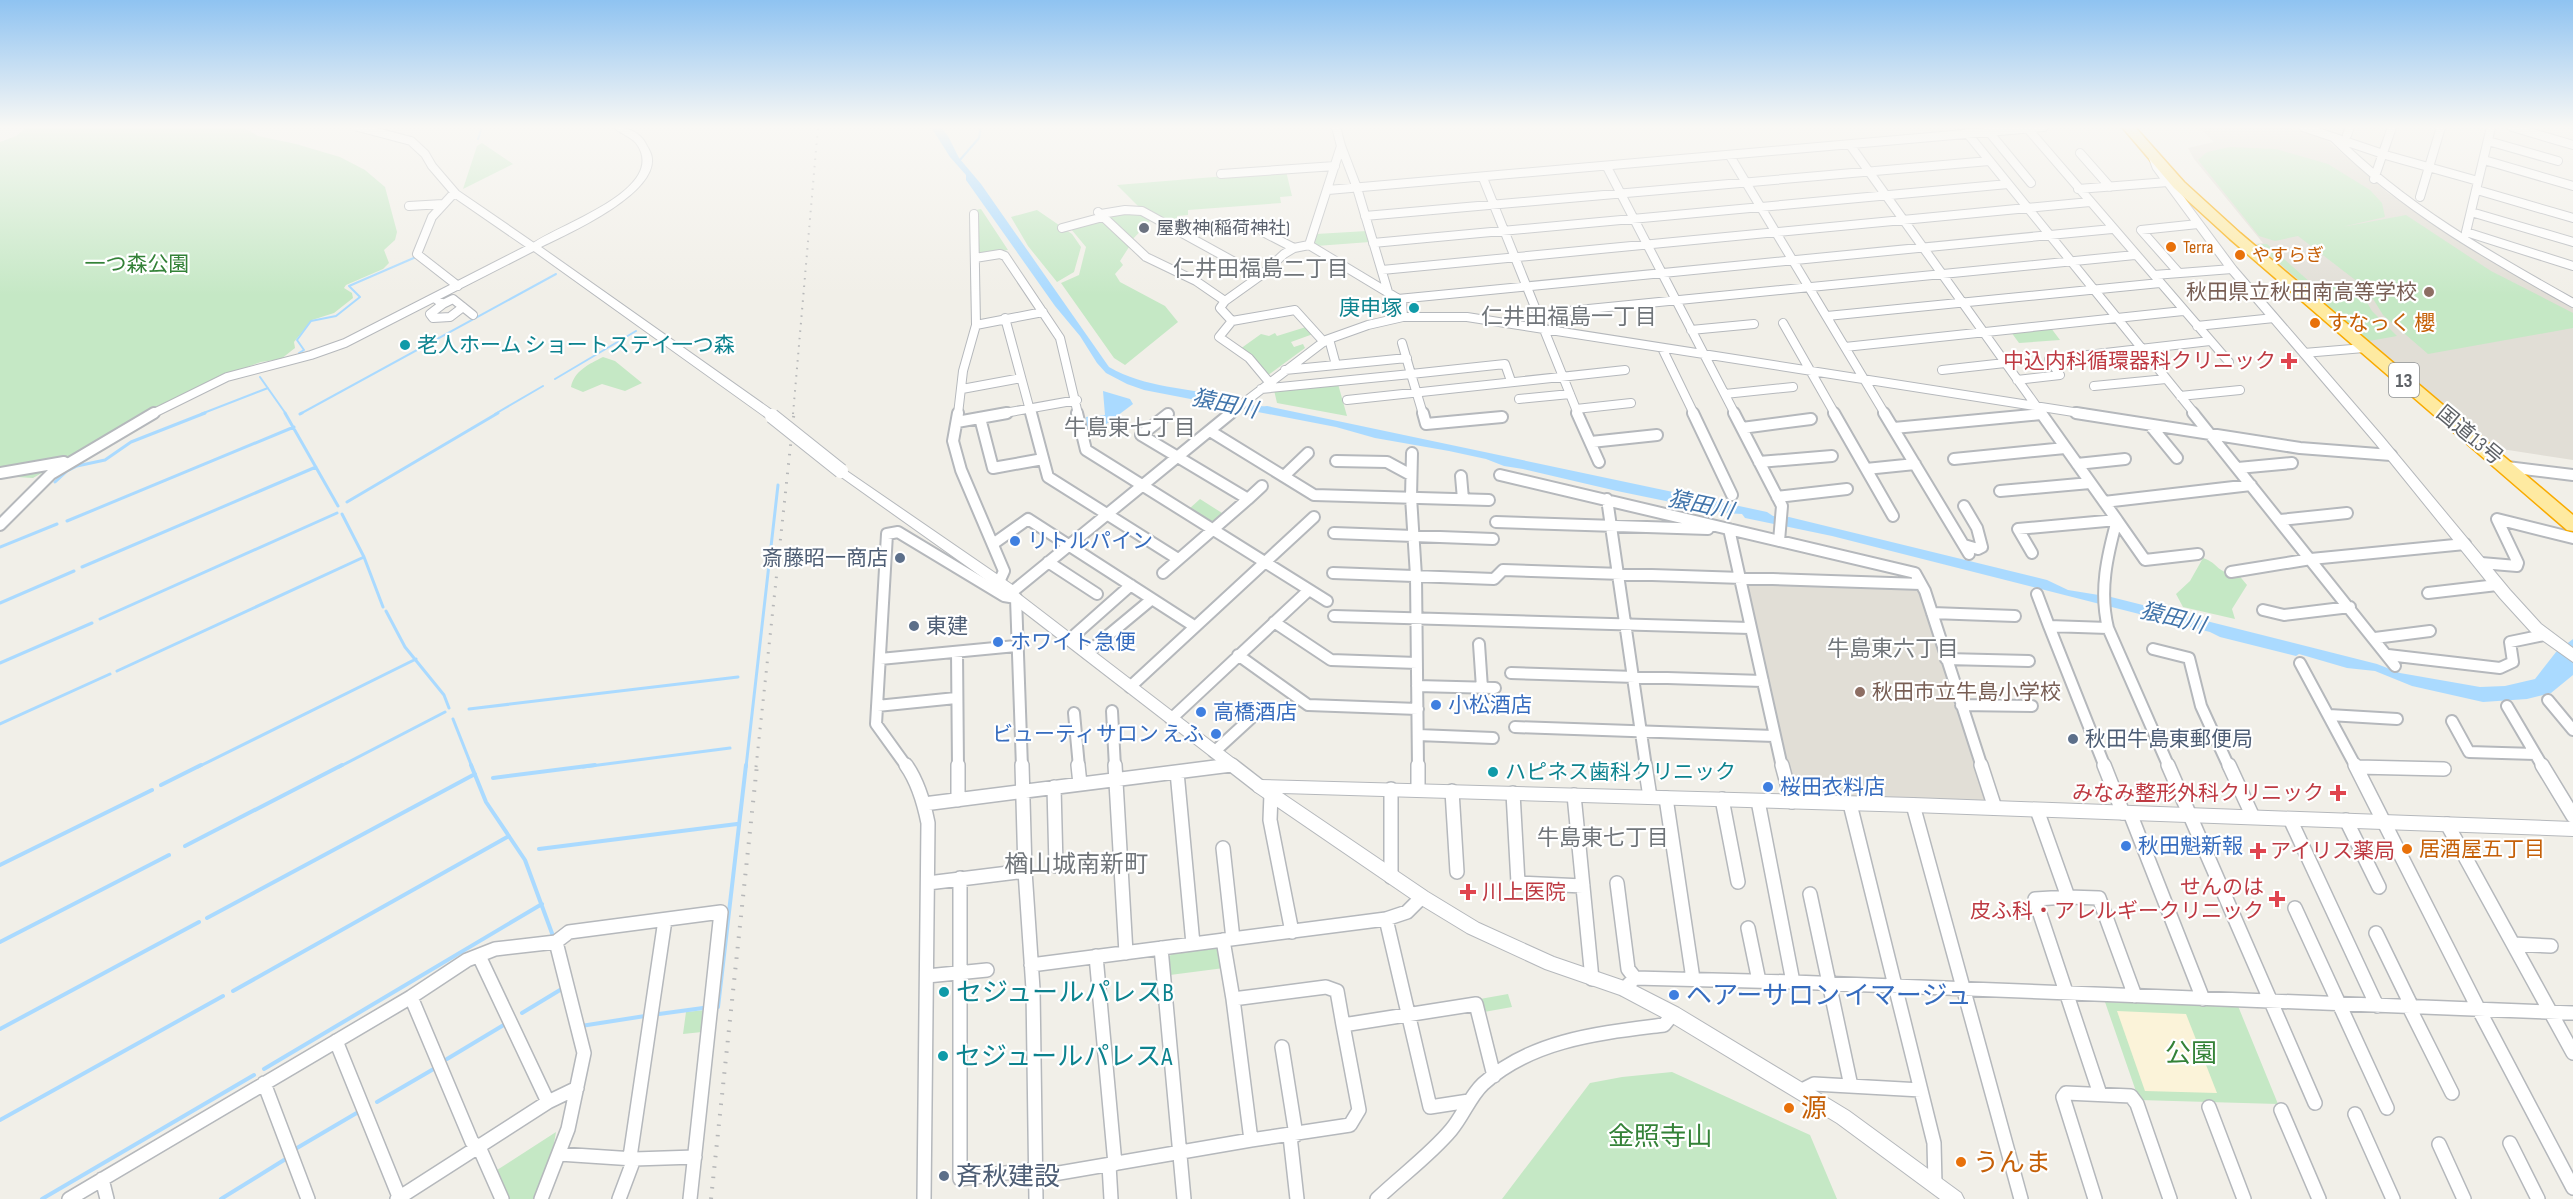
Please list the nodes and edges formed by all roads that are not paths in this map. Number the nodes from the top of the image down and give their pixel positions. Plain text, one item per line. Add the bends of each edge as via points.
1 (446, 183) edge
2 (637, 183) edge
3 (1330, 183) edge
4 (1355, 183) edge
5 (1421, 183) edge
6 (1485, 183) edge
7 (1616, 183) edge
8 (1734, 183) edge
9 (1746, 183) edge
10 (1877, 183) edge
11 (2073, 183) edge
12 (2106, 183) edge
13 (2157, 183) edge
14 (2169, 183) edge
15 (2178, 183) edge
16 (2380, 183) edge
17 (2424, 183) edge
18 (2471, 183) edge
19 (2008, 184) joint
20 (2477, 185) junction
21 (2110, 187) junction
22 (1357, 188) junction
23 (2078, 189) junction
24 (1328, 190) junction
25 (454, 193) junction
26 (1621, 193) junction
27 (1886, 195) junction
28 (2420, 197) dead end
29 (2090, 202) junction
30 (443, 204) junction
31 (1494, 205) junction
32 (409, 206) dead end
33 (1760, 206) junction
34 (2028, 209) junction
35 (2471, 212) junction
36 (974, 214) dead end
37 (1101, 214) junction
38 (1365, 216) junction
39 (1634, 218) junction
40 (2573, 218) edge
41 (1904, 220) junction
42 (2198, 224) junction
43 (1062, 228) dead end
44 (2112, 229) junction
45 (1504, 231) junction
46 (1263, 232) dead end
47 (1775, 232) junction
48 (2048, 234) junction
49 (2235, 236) junction
50 (2573, 242) edge
51 (1373, 243) junction
52 (1647, 244) junction
53 (1309, 245) junction
54 (1922, 246) junction
55 (533, 247) junction
56 (1294, 248) junction
57 (2217, 249) junction
58 (2135, 255) junction
59 (1515, 257) junction
60 (975, 258) junction
61 (1791, 259) junction
62 (2071, 262) junction
63 (2573, 266) edge
64 (2232, 269) junction
65 (1382, 270) junction
66 (1662, 272) junction
67 (1941, 273) junction
68 (2180, 273) junction
69 (1260, 276) junction
70 (2157, 279) junction
71 (1527, 285) junction
72 (458, 286) junction
73 (1808, 287) junction
74 (2093, 289) junction
75 (1388, 292) junction
76 (1398, 299) junction
77 (439, 301) junction
78 (1225, 301) junction
79 (1677, 301) junction
80 (1962, 302) junction
81 (2573, 303) edge
82 (463, 307) junction
83 (2183, 311) junction
84 (1042, 312) junction
85 (1538, 314) junction
86 (473, 315) dead end
87 (1827, 316) junction
88 (1403, 317) junction
89 (1005, 318) junction
90 (2274, 318) junction
91 (2117, 319) junction
92 (1232, 321) junction
93 (1783, 323) dead end
94 (1754, 324) dead end
95 (976, 325) junction
96 (2197, 326) junction
97 (1545, 329) junction
98 (1691, 330) junction
99 (1983, 332) junction
100 (1326, 340) junction
101 (2210, 341) junction
102 (1402, 343) dead end
103 (1845, 347) junction
104 (1662, 348) junction
105 (2364, 348) junction
106 (2142, 349) junction
107 (2304, 353) junction
108 (1704, 355) junction
109 (2079, 356) dead end
110 (1407, 358) junction
111 (2049, 359) dead end
112 (2229, 362) dead end
113 (2005, 363) junction
114 (1336, 365) junction
115 (1285, 370) junction
116 (1625, 370) dead end
117 (1942, 370) dead end
118 (1811, 371) junction
119 (1411, 374) junction
120 (1561, 376) junction
121 (1021, 378) junction
122 (1864, 379) junction
123 (2166, 379) junction
124 (2017, 380) junction
125 (1511, 381) junction
126 (1269, 382) junction
127 (2094, 386) dead end
128 (1793, 387) dead end
129 (962, 389) junction
130 (2240, 390) dead end
131 (1257, 392) junction
132 (1416, 392) junction
133 (1569, 394) junction
134 (1725, 394) junction
135 (2180, 396) junction
136 (1519, 399) dead end
137 (1077, 400) junction
138 (1347, 400) dead end
139 (1631, 403) dead end
140 (1030, 409) junction
141 (1576, 409) junction
142 (2039, 411) junction
143 (1168, 414) dead end
144 (1502, 417) dead end
145 (980, 418) junction
146 (1811, 419) dead end
147 (957, 422) junction
148 (2150, 425) junction
149 (1742, 428) junction
150 (1894, 428) junction
151 (1210, 430) junction
152 (2210, 433) junction
153 (1657, 435) dead end
154 (1591, 442) junction
155 (2065, 448) junction
156 (1308, 453) dead end
157 (1412, 453) dead end
158 (2391, 454) junction
159 (1179, 456) junction
160 (1832, 456) dead end
161 (2177, 458) dead end
162 (1043, 459) junction
163 (1954, 459) dead end
164 (2125, 459) dead end
165 (70, 461) junction
166 (1336, 461) dead end
167 (1599, 462) dead end
168 (1760, 462) junction
169 (2292, 463) dead end
170 (1915, 464) junction
171 (2077, 464) junction
172 (2507, 467) junction
173 (2238, 468) junction
174 (1866, 469) junction
175 (0, 473) edge
176 (1411, 475) junction
177 (1500, 475) dead end
178 (2573, 475) edge
179 (1284, 476) junction
180 (1461, 476) dead end
181 (2090, 483) junction
182 (2252, 485) junction
183 (1144, 486) junction
184 (1262, 486) dead end
185 (1847, 489) dead end
186 (2000, 491) dead end
187 (1732, 495) dead end
188 (1411, 497) junction
189 (1777, 497) junction
190 (1248, 499) junction
191 (1463, 499) junction
192 (1607, 499) junction
193 (1489, 500) dead end
194 (2104, 502) junction
195 (1964, 506) dead end
196 (2346, 513) dead end
197 (1107, 514) junction
198 (1893, 516) dead end
199 (1314, 517) dead end
200 (2117, 520) junction
201 (2280, 520) junction
202 (1496, 522) dead end
203 (0, 525) edge
204 (2573, 525) edge
205 (1610, 526) junction
206 (1729, 529) junction
207 (1213, 530) junction
208 (1334, 533) dead end
209 (1413, 536) junction
210 (1780, 536) junction
211 (2573, 538) edge
212 (1493, 539) dead end
213 (993, 544) junction
214 (2465, 544) junction
215 (1070, 545) junction
216 (2032, 552) dead end
217 (2198, 554) dead end
218 (1178, 559) junction
219 (2311, 559) junction
220 (1048, 562) junction
221 (1264, 563) junction
222 (2481, 563) junction
223 (2231, 572) dead end
224 (1163, 573) dead end
225 (1333, 573) dead end
226 (1618, 575) junction
227 (1416, 576) junction
228 (1739, 577) junction
229 (999, 582) junction
230 (1921, 584) junction
231 (1131, 585) junction
232 (2498, 585) junction
233 (1309, 590) junction
234 (2428, 593) dead end
235 (1097, 594) dead end
236 (2037, 594) dead end
237 (1014, 595) junction
238 (1152, 599) junction
239 (1327, 601) dead end
240 (2350, 607) junction
241 (2263, 610) dead end
242 (1932, 614) junction
243 (1334, 616) dead end
244 (2015, 616) dead end
245 (1417, 620) junction
246 (1274, 622) junction
247 (1625, 625) junction
248 (1194, 626) junction
249 (2049, 626) junction
250 (1750, 628) junction
251 (2108, 628) junction
252 (2430, 631) dead end
253 (2375, 638) junction
254 (2548, 638) junction
255 (1069, 640) junction
256 (1479, 644) dead end
257 (1016, 646) junction
258 (2153, 649) dead end
259 (957, 652) junction
260 (1087, 653) junction
261 (2388, 655) junction
262 (1238, 656) junction
263 (2573, 656) edge
264 (880, 659) junction
265 (1946, 659) junction
266 (2029, 661) dead end
267 (1417, 663) junction
268 (2300, 663) dead end
269 (2395, 666) dead end
270 (1511, 673) dead end
271 (1632, 677) junction
272 (1763, 681) junction
273 (1417, 686) junction
274 (1130, 687) junction
275 (1482, 688) junction
276 (1495, 688) dead end
277 (956, 698) junction
278 (2548, 700) dead end
279 (1961, 705) junction
280 (877, 706) junction
281 (2032, 706) dead end
282 (2507, 706) dead end
283 (1262, 708) dead end
284 (1418, 709) junction
285 (1112, 711) dead end
286 (1074, 712) dead end
287 (2329, 715) junction
288 (1171, 719) junction
289 (2397, 719) dead end
290 (2452, 721) dead end
291 (1515, 727) dead end
292 (2573, 730) edge
293 (1639, 731) junction
294 (1418, 735) junction
295 (1774, 736) junction
296 (1492, 738) dead end
297 (1215, 752) junction
298 (2535, 754) junction
299 (1232, 765) junction
300 (2357, 767) junction
301 (2444, 769) dead end
302 (1177, 772) junction
303 (1116, 780) junction
304 (1080, 784) junction
305 (1054, 787) junction
306 (1391, 789) junction
307 (1265, 790) junction
308 (1418, 790) junction
309 (1023, 791) junction
310 (1452, 791) junction
311 (1513, 793) junction
312 (1574, 795) junction
313 (1650, 797) junction
314 (1666, 798) junction
315 (958, 800) junction
316 (1722, 800) junction
317 (1758, 801) junction
318 (1792, 802) junction
319 (924, 804) junction
320 (1850, 804) junction
321 (1913, 805) junction
322 (1995, 808) junction
323 (2037, 810) junction
324 (2126, 813) junction
325 (2192, 815) junction
326 (2573, 816) edge
327 (2253, 818) junction
328 (2290, 819) junction
329 (2346, 820) junction
330 (2386, 822) junction
331 (2447, 824) junction
332 (2573, 829) edge
333 (1223, 848) dead end
334 (1056, 866) dead end
335 (1025, 871) junction
336 (1456, 872) dead end
337 (1391, 877) junction
338 (960, 878) junction
339 (1738, 882) dead end
340 (928, 883) junction
341 (1617, 883) dead end
342 (1583, 886) junction
343 (2379, 887) dead end
344 (1810, 894) dead end
345 (1422, 897) junction
346 (2068, 897) junction
347 (2295, 908) dead end
348 (1386, 919) junction
349 (665, 920) junction
350 (1748, 928) dead end
351 (1292, 932) junction
352 (2376, 933) dead end
353 (1228, 940) junction
354 (556, 942) junction
355 (1193, 944) junction
356 (2513, 944) junction
357 (2551, 946) dead end
358 (1161, 948) junction
359 (1126, 953) junction
360 (479, 956) junction
361 (1096, 956) junction
362 (1031, 965) junction
363 (987, 970) dead end
364 (960, 973) junction
365 (927, 976) junction
366 (1592, 979) junction
367 (1693, 979) junction
368 (1758, 981) junction
369 (1793, 982) junction
370 (1829, 983) junction
371 (1629, 984) junction
372 (1896, 986) junction
373 (1964, 989) junction
374 (2067, 993) junction
375 (2135, 996) junction
376 (411, 997) junction
377 (1233, 999) junction
378 (2203, 999) junction
379 (2273, 1002) junction
380 (2341, 1004) junction
381 (2377, 1006) junction
382 (2410, 1007) junction
383 (2479, 1010) junction
384 (2551, 1012) junction
385 (1409, 1013) junction
386 (2573, 1013) edge
387 (1673, 1014) junction
388 (1343, 1025) junction
389 (336, 1041) junction
390 (1282, 1047) dead end
391 (2573, 1053) edge
392 (1494, 1076) junction
393 (264, 1083) junction
394 (1851, 1086) junction
395 (577, 1088) junction
396 (1921, 1090) junction
397 (1800, 1091) junction
398 (2452, 1093) dead end
399 (2100, 1094) junction
400 (1469, 1101) junction
401 (548, 1102) junction
402 (2315, 1103) dead end
403 (2209, 1107) dead end
404 (2387, 1108) dead end
405 (2282, 1110) dead end
406 (2355, 1114) dead end
407 (1293, 1135) junction
408 (1251, 1140) junction
409 (2510, 1143) dead end
410 (2439, 1144) dead end
411 (479, 1147) junction
412 (1180, 1153) junction
413 (559, 1154) junction
414 (695, 1157) junction
415 (632, 1158) junction
416 (1112, 1164) junction
417 (1036, 1173) junction
418 (102, 1179) junction
419 (1935, 1184) junction
420 (2573, 1188) edge
421 (399, 1198) edge
422 (1374, 1198) edge
423 (69, 1199) edge
424 (107, 1199) edge
425 (309, 1199) edge
426 (502, 1199) edge
427 (541, 1199) edge
428 (619, 1199) edge
429 (690, 1199) edge
430 (924, 1199) edge
431 (1036, 1199) edge
432 (1111, 1199) edge
433 (1184, 1199) edge
434 (1297, 1199) edge
435 (1955, 1199) edge
436 (2021, 1199) edge
437 (2095, 1199) edge
438 (2170, 1199) edge
439 (2244, 1199) edge
440 (2319, 1199) edge
441 (2393, 1199) edge
442 (2464, 1199) edge
443 (2538, 1199) edge

1 - 25 street
2 - 55 street via 624,197
3 - 24 street
4 - 22 street
5 - 22 street
6 - 31 street
7 - 26 street
8 - 26 street
9 - 33 street
10 - 27 street
11 - 23 street
12 - 21 street
13 - 21 street
14 - 42 street
15 - 49 highway, 国道13号 / 13
16 - 81 street via 2430,219
17 - 28 street
18 - 20 street
19 - 27 street
19 - 34 street
20 - 35 street
20 - 40 street
21 - 23 street
22 - 24 street
22 - 38 street
23 - 29 street
24 - 53 street
25 - 30 street
25 - 55 street
26 - 31 street
26 - 39 street
27 - 33 street
27 - 41 street
29 - 34 street
29 - 44 street
30 - 32 street
30 - 72 street via 426,228 417,254
31 - 38 street
31 - 45 street
33 - 39 street
33 - 47 street
34 - 41 street
34 - 48 street
35 - 50 street
35 - 63 street via 2466,232
36 - 60 street
37 - 43 street
37 - 69 street via 1142,211
37 - 78 street via 1147,258 1201,281
38 - 51 street
39 - 45 street
39 - 52 street
41 - 47 street
41 - 54 street
42 - 57 street
42 - 68 street via 2141,230
44 - 48 street
44 - 58 street
45 - 51 street
45 - 59 street
46 - 56 street
47 - 52 street
47 - 61 street
48 - 54 street
48 - 62 street
49 - 57 street via 2217,242
49 - 105 highway, 国道13号 / 13
51 - 65 street
52 - 59 street
52 - 66 street
53 - 56 street
53 - 75 street
54 - 61 street
54 - 67 street
55 - 72 street
55 - 229 street, bridge
56 - 69 street
57 - 64 street
58 - 62 street
58 - 70 street
59 - 65 street
59 - 71 street
60 - 84 street via 1005,256
60 - 95 street
61 - 66 street
61 - 73 street
62 - 67 street
62 - 74 street
64 - 68 street
64 - 90 street
65 - 75 street
66 - 71 street
66 - 79 street
67 - 73 street
67 - 80 street
68 - 70 street
69 - 78 street
70 - 74 street
70 - 83 street
71 - 76 street
71 - 85 street
72 - 77 street
73 - 79 street
73 - 87 street
74 - 80 street
74 - 91 street
75 - 76 street
76 - 88 street via 1402,301
77 - 82 street via 453,299
77 - 82 street via 430,314 433,318 443,319
77 - 165 street via 345,344 227,377 169,404
78 - 92 street via 1221,308
79 - 85 street
79 - 98 street
80 - 87 street
80 - 99 street
82 - 86 street
83 - 91 street
83 - 96 street
84 - 89 street
84 - 137 street via 1060,338
85 - 97 street
87 - 103 street
88 - 97 street via 1467,317
88 - 100 street
89 - 95 street
89 - 121 street
90 - 96 street
90 - 107 street
91 - 99 street
91 - 106 street
92 - 100 street via 1295,310
92 - 126 street via 1219,337 1249,358
93 - 118 street
94 - 98 street
95 - 129 street
96 - 101 street
97 - 104 street
97 - 120 street
98 - 108 street
99 - 103 street
99 - 113 street
100 - 114 street
100 - 115 street
101 - 106 street
101 - 112 street
102 - 110 street
103 - 122 street
104 - 108 street
104 - 187 street
105 - 107 street
105 - 172 highway, 国道13号 / 13
106 - 109 street
106 - 123 street
107 - 158 street
108 - 118 street
108 - 134 street
110 - 114 street
110 - 119 street
111 - 124 street via 2060,375
113 - 117 street
113 - 124 street
114 - 115 street
115 - 126 street
116 - 120 street
118 - 122 street
118 - 174 street
119 - 125 street via 1505,364
119 - 131 street
119 - 132 street
120 - 125 street
120 - 133 street
121 - 129 street
121 - 140 street
122 - 142 street
122 - 150 street
123 - 127 street
123 - 135 street
124 - 142 street
125 - 132 street
126 - 131 street
128 - 134 street
129 - 147 street
130 - 135 street
131 - 151 street
132 - 138 street
132 - 144 street via 1426,424
133 - 136 street
133 - 141 street
134 - 149 street
135 - 152 street
137 - 140 street
137 - 183 street via 1086,450
139 - 141 street
140 - 145 street
140 - 162 street
141 - 154 street
142 - 148 street
142 - 150 street
142 - 155 street
143 - 159 street via 1141,435
145 - 147 street
145 - 162 street via 993,468
146 - 149 street
147 - 213 street via 955,453
148 - 152 street
148 - 161 street
149 - 168 street
150 - 170 street
151 - 159 street
151 - 179 street
152 - 158 street via 2300,448
152 - 173 street
153 - 154 street
154 - 167 street
155 - 163 street
155 - 171 street
156 - 179 street
157 - 176 street
158 - 214 street
159 - 183 street
159 - 190 street
160 - 168 street
162 - 197 street via 1048,477
164 - 171 street
165 - 175 street
165 - 203 street via 51,474
166 - 176 street via 1387,462
168 - 189 street
169 - 173 street
170 - 174 street
170 - 195 street via 1967,549 1982,548 1977,528
171 - 181 street
172 - 178 street
172 - 204 highway, 国道13号 / 13
173 - 182 street
174 - 198 street
176 - 188 street
177 - 192 street
179 - 188 street via 1314,495
180 - 191 street
181 - 186 street
181 - 194 street
182 - 194 street
182 - 201 street
183 - 197 street
183 - 207 street
184 - 190 street
185 - 189 street
188 - 191 street
188 - 209 street
189 - 210 street via 1783,513
190 - 207 street
191 - 193 street
192 - 205 street
192 - 206 street
194 - 200 street
196 - 201 street
197 - 215 street
197 - 218 street
199 - 221 street
200 - 216 street via 2018,529
200 - 217 street via 2145,560
200 - 251 street via 2103,589 2102,611
201 - 219 street
202 - 205 street
205 - 206 street
205 - 226 street
206 - 210 street
206 - 228 street
207 - 218 street
207 - 221 street
208 - 209 street
209 - 212 street
209 - 227 street
210 - 230 street via 1915,573
211 - 222 street via 2497,519 2517,566
213 - 215 street via 1028,519
213 - 229 street via 1004,571
214 - 219 street
214 - 222 street
215 - 220 street
215 - 231 street
218 - 224 street
219 - 223 street
219 - 240 street
220 - 235 street
220 - 237 street
221 - 233 street
221 - 248 street
222 - 232 street
225 - 227 street
226 - 227 street via 1503,570 1494,579
226 - 228 street
226 - 247 street
227 - 245 street
228 - 230 street
228 - 250 street
229 - 237 street
230 - 242 street
231 - 238 street
231 - 255 street
232 - 234 street
232 - 254 street
233 - 239 street
233 - 246 street
236 - 249 street
237 - 255 street
237 - 257 street
237 - 264 street via 1004,596 898,532 887,534
238 - 248 street
238 - 260 street
240 - 241 street via 2284,615
240 - 253 street
242 - 244 street
242 - 265 street
243 - 245 street
245 - 247 street
245 - 267 street
246 - 262 street
246 - 267 street via 1331,660
247 - 250 street
247 - 271 street
248 - 274 street
249 - 251 street
249 - 324 street
250 - 272 street
251 - 325 street
252 - 253 street
253 - 261 street
254 - 261 street via 2510,642 2513,662 2500,668
254 - 263 street
255 - 260 street
256 - 275 street
257 - 259 street
257 - 309 street
258 - 327 street via 2189,658 2201,706
259 - 264 street
259 - 277 street
260 - 274 street
261 - 269 street
262 - 284 street via 1308,705
262 - 288 street
264 - 280 street
265 - 266 street
265 - 279 street
267 - 273 street
268 - 287 street
270 - 271 street
271 - 272 street
271 - 293 street
272 - 295 street
273 - 275 street
273 - 284 street
274 - 288 street
275 - 276 street
277 - 280 street
277 - 315 street
278 - 292 street
279 - 281 street
279 - 322 street
280 - 319 street via 876,724 913,775
282 - 298 street
283 - 297 street
284 - 294 street
285 - 303 street
286 - 304 street
287 - 289 street
287 - 300 street
288 - 297 street
290 - 298 street via 2469,752
291 - 293 street
293 - 295 street
293 - 313 street
294 - 296 street
294 - 308 street
295 - 318 street
297 - 299 street
298 - 326 street
299 - 302 street
299 - 307 street
300 - 301 street
300 - 330 street
302 - 303 street
302 - 355 street
303 - 304 street
303 - 359 street
304 - 305 street
305 - 309 street
305 - 334 street
306 - 307 street
306 - 308 street
306 - 337 street
307 - 337 street
307 - 351 street
308 - 310 street
309 - 315 street
309 - 335 street
310 - 311 street
310 - 336 street
311 - 312 street
311 - 342 street via 1518,883
312 - 313 street
312 - 342 street
313 - 314 street
314 - 316 street
314 - 367 street
315 - 319 street
316 - 317 street
316 - 339 street
317 - 318 street
317 - 369 street
318 - 320 street
319 - 340 street via 928,823
320 - 321 street
320 - 372 street
321 - 322 street
321 - 373 street
322 - 323 street
323 - 324 street
323 - 346 street
324 - 325 street
324 - 378 street
325 - 327 street
325 - 379 street
327 - 328 street
328 - 329 street
328 - 381 street
329 - 330 street
329 - 343 street
330 - 331 street
330 - 383 street
331 - 332 street
331 - 356 street
333 - 353 street
335 - 338 street
335 - 362 street
337 - 345 street
338 - 340 street
338 - 364 street
340 - 365 street
341 - 371 street
342 - 366 street
344 - 370 street
345 - 348 street via 1407,912
345 - 366 street via 1473,928
346 - 374 street via 2035,899
346 - 375 street via 2099,898
347 - 380 street
348 - 351 street
348 - 385 street
349 - 354 street via 569,932
349 - 414 street via 721,912
349 - 415 street
350 - 368 street
351 - 353 street
352 - 382 street
353 - 355 street
353 - 377 street
354 - 360 street via 495,949
354 - 395 street via 584,1053
355 - 358 street
356 - 357 street
356 - 384 street
358 - 359 street
358 - 412 street
359 - 361 street
360 - 376 street
360 - 401 street
361 - 362 street
361 - 416 street
362 - 417 street
363 - 364 street
364 - 365 street
364 - 417 street via 960,1179
365 - 430 street
366 - 371 street
367 - 368 street
367 - 371 street
368 - 369 street
369 - 370 street
370 - 372 street
370 - 394 street
371 - 387 street
372 - 373 street
372 - 396 street
373 - 374 street
373 - 436 street
374 - 375 street
374 - 399 street
375 - 378 street
376 - 389 street
376 - 411 street via 472,1142
377 - 388 street via 1326,987 1337,991
377 - 408 street
378 - 379 street
379 - 380 street
379 - 402 street
380 - 381 street
380 - 404 street
381 - 382 street
382 - 383 street
382 - 398 street
383 - 384 street
383 - 420 street
384 - 386 street
384 - 391 street
385 - 388 street
385 - 392 street via 1476,1004
385 - 400 street via 1430,1107
387 - 392 street via 1664,1025 1548,1045
387 - 397 street
388 - 407 street via 1359,1110 1350,1125
389 - 393 street
389 - 421 street
390 - 407 street
392 - 400 street
393 - 418 street
393 - 425 street
394 - 396 street
394 - 397 street via 1814,1084
395 - 401 street
395 - 413 street
396 - 419 street via 1934,1143
397 - 419 street
399 - 437 street via 2066,1093 2063,1097
399 - 438 street via 2131,1096 2137,1104
400 - 422 street via 1451,1130
401 - 411 street
403 - 439 street
405 - 440 street
406 - 441 street
407 - 408 street
407 - 434 street
408 - 412 street
409 - 443 street
410 - 442 street
411 - 421 street
411 - 426 street
412 - 416 street
412 - 433 street
413 - 415 street
413 - 427 street
414 - 415 street
414 - 429 street
415 - 428 street
416 - 417 street
416 - 432 street
417 - 431 street
418 - 423 street
418 - 424 street
419 - 435 street

